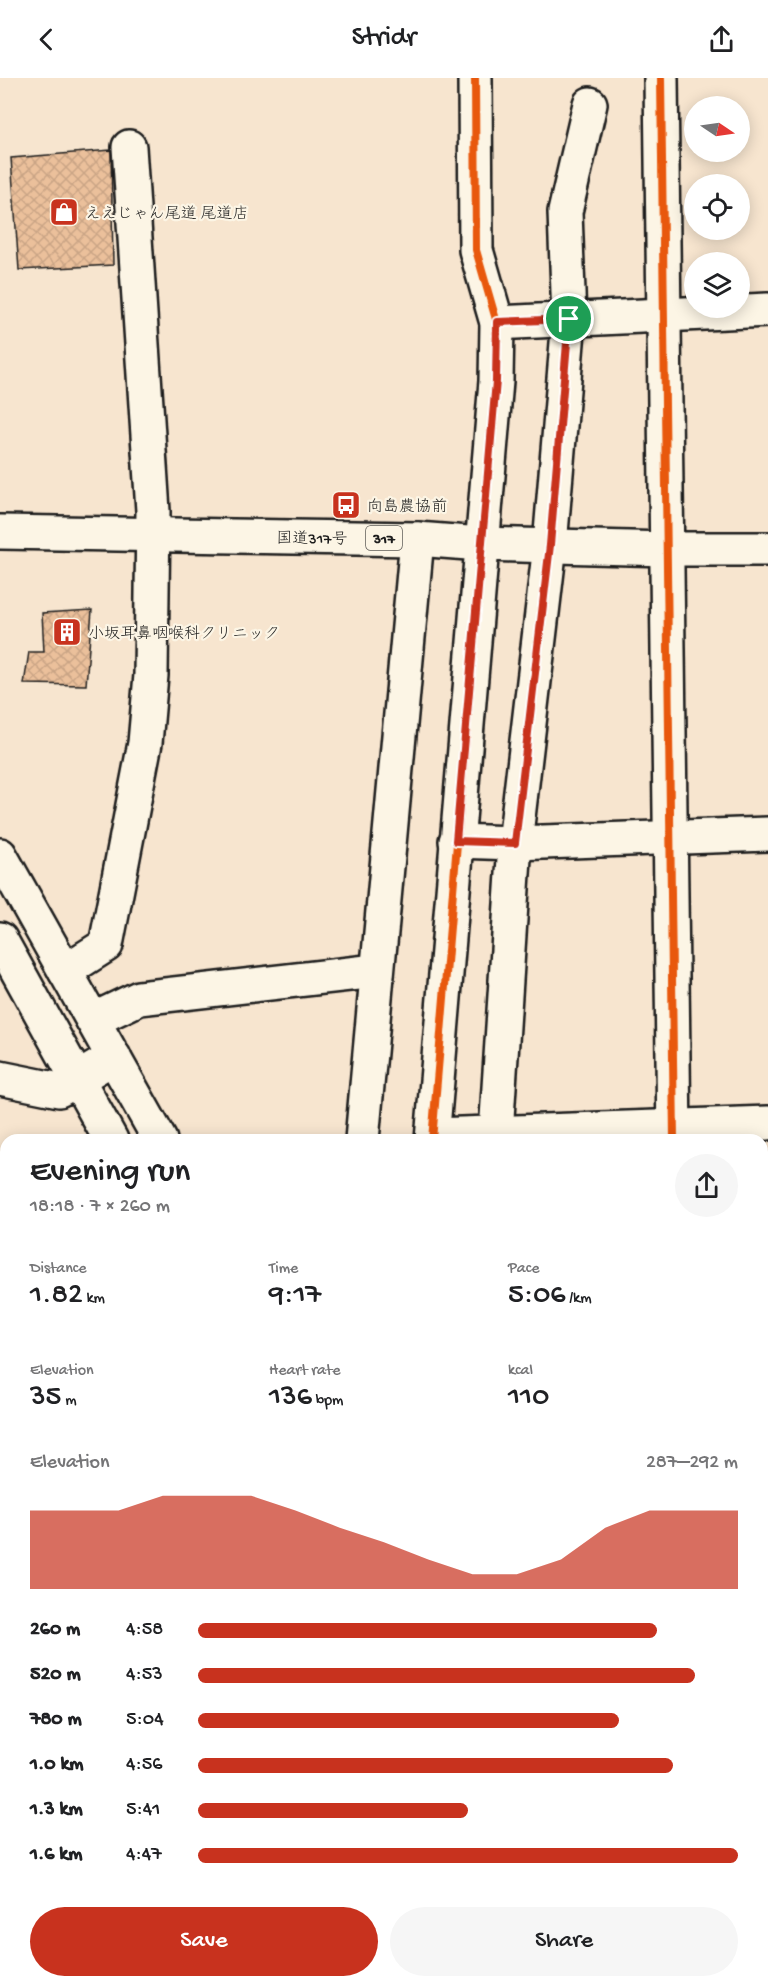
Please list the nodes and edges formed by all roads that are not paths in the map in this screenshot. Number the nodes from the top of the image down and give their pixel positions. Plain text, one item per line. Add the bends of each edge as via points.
1 (475, 78) edge
2 (661, 78) edge
3 (590, 104) dead end
4 (129, 147) dead end
5 (768, 310) edge
6 (664, 314) junction
7 (569, 319) junction
8 (497, 322) junction
9 (0, 532) edge
10 (153, 534) junction
11 (417, 539) junction
12 (482, 544) junction
13 (550, 545) junction
14 (667, 549) junction
15 (768, 549) edge
16 (768, 834) edge
17 (671, 836) junction
18 (456, 841) junction
19 (515, 843) junction
20 (0, 855) edge
21 (0, 939) edge
22 (65, 971) junction
23 (376, 971) junction
24 (93, 1020) junction
25 (114, 1057) junction
26 (0, 1078) edge
27 (77, 1078) junction
28 (768, 1123) edge
29 (496, 1133) junction
30 (674, 1133) edge
31 (108, 1134) edge
32 (157, 1134) edge
33 (362, 1134) edge
34 (432, 1134) edge
35 (483, 1134) edge

1 - 8 main road via 476,250
2 - 6 main road
3 - 7 main road via 566,212
4 - 10 main road
5 - 6 main road
6 - 7 main road
6 - 14 main road
7 - 8 main road
7 - 13 main road
8 - 12 main road
9 - 10 main road, 国道317号 / 317
10 - 11 main road, 国道317号 / 317
10 - 22 main road via 151,675 145,743 106,945
11 - 12 main road, 国道317号 / 317
11 - 23 main road
12 - 13 main road, 国道317号 / 317
12 - 18 main road
13 - 14 main road, 国道317号 / 317
13 - 19 main road
14 - 15 main road, 国道317号 / 317
14 - 17 main road
16 - 17 main road
17 - 19 main road
17 - 30 main road
18 - 19 main road
18 - 34 main road
19 - 29 main road
20 - 22 main road
21 - 27 main road
22 - 24 main road
23 - 24 main road via 139,998
23 - 33 main road
24 - 25 main road
25 - 27 main road
25 - 32 main road
26 - 27 main road via 59,1090
27 - 31 main road
28 - 30 main road
29 - 30 main road
29 - 35 main road

